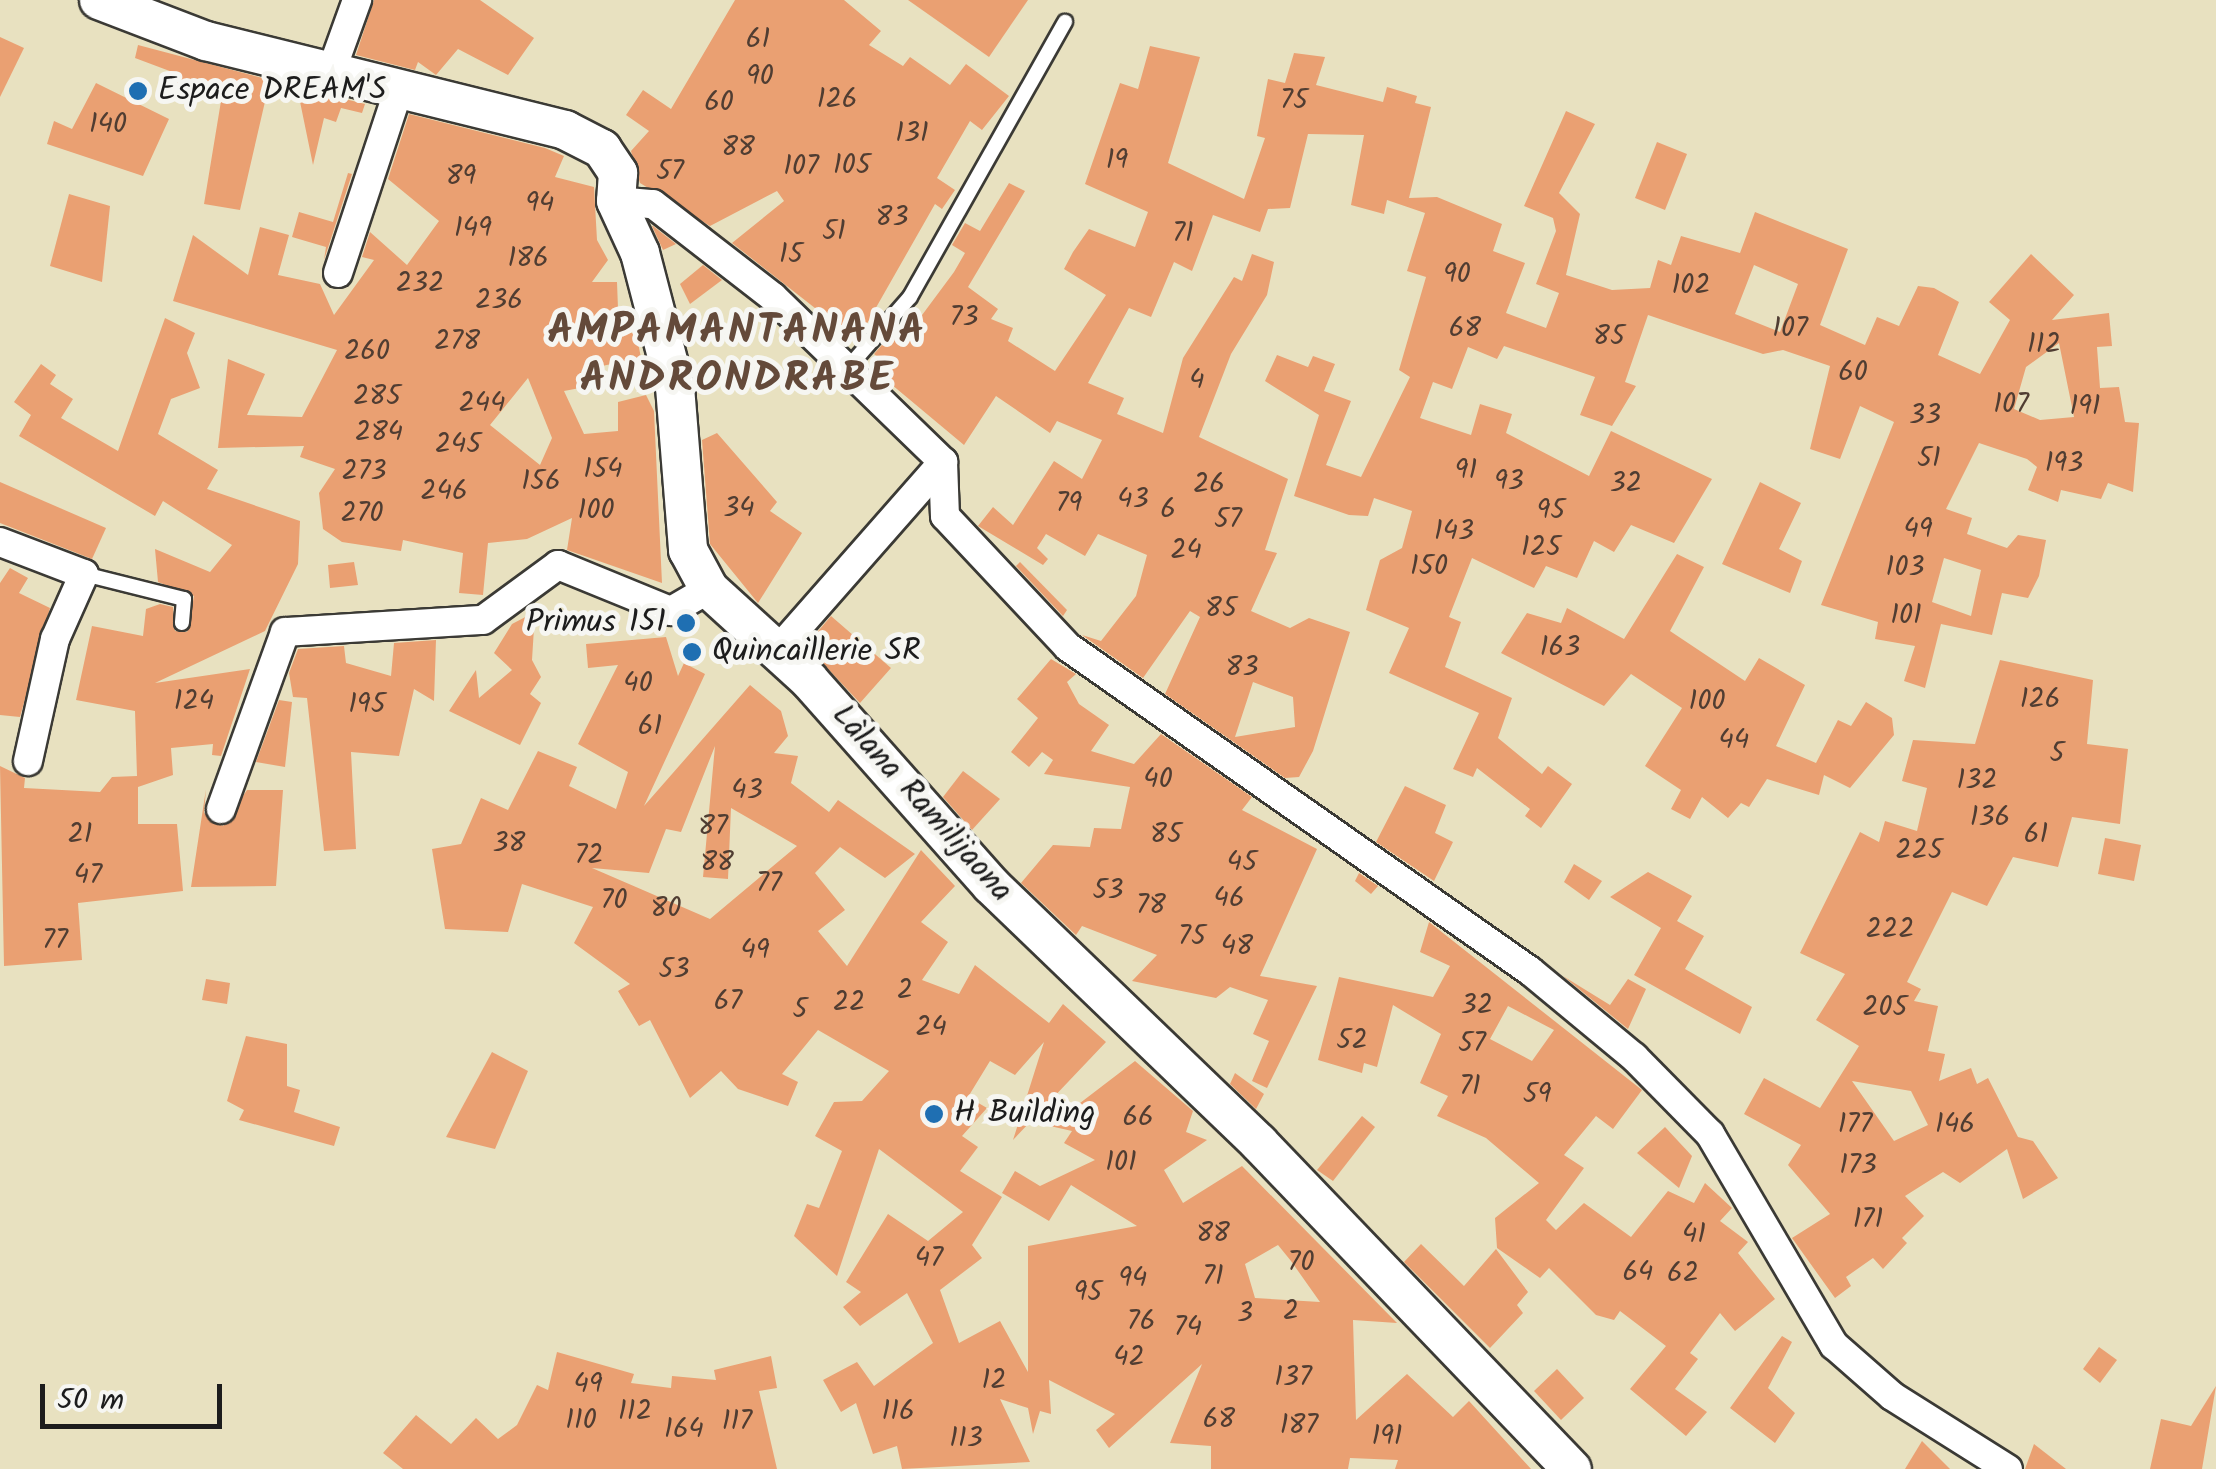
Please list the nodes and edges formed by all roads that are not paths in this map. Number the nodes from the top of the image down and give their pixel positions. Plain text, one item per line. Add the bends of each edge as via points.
1 (100, 0) edge
2 (357, 0) edge
3 (144, 10) edge
4 (1065, 22) dead end
5 (331, 72) junction
6 (399, 88) junction
7 (616, 201) junction
8 (338, 273) dead end
9 (844, 373) junction
10 (943, 462) junction
11 (0, 542) edge
12 (84, 574) junction
13 (709, 589) junction
14 (182, 623) dead end
15 (777, 652) junction
16 (28, 761) dead end
17 (222, 809) dead end
18 (1572, 1469) edge
19 (2008, 1469) edge

1 - 3 street, Làlana Ramilijaona
2 - 5 street
3 - 5 street, Làlana Ramilijaona
4 - 9 lane via 910,297
5 - 6 street, Làlana Ramilijaona
6 - 7 street, Làlana Ramilijaona via 582,135 613,162
6 - 8 street
7 - 9 street via 652,204 772,297
7 - 13 street, Làlana Ramilijaona via 640,253 675,387 688,550
9 - 10 street
10 - 15 street
10 - 19 street via 945,516 1068,647 1581,1009 1710,1134 1834,1344 1892,1396
11 - 12 street
12 - 14 lane via 184,599
12 - 16 street via 55,638
13 - 15 street, Làlana Ramilijaona
13 - 17 street via 670,611 558,565 483,620 285,632
15 - 18 street, Làlana Ramilijaona via 992,885 1260,1142

